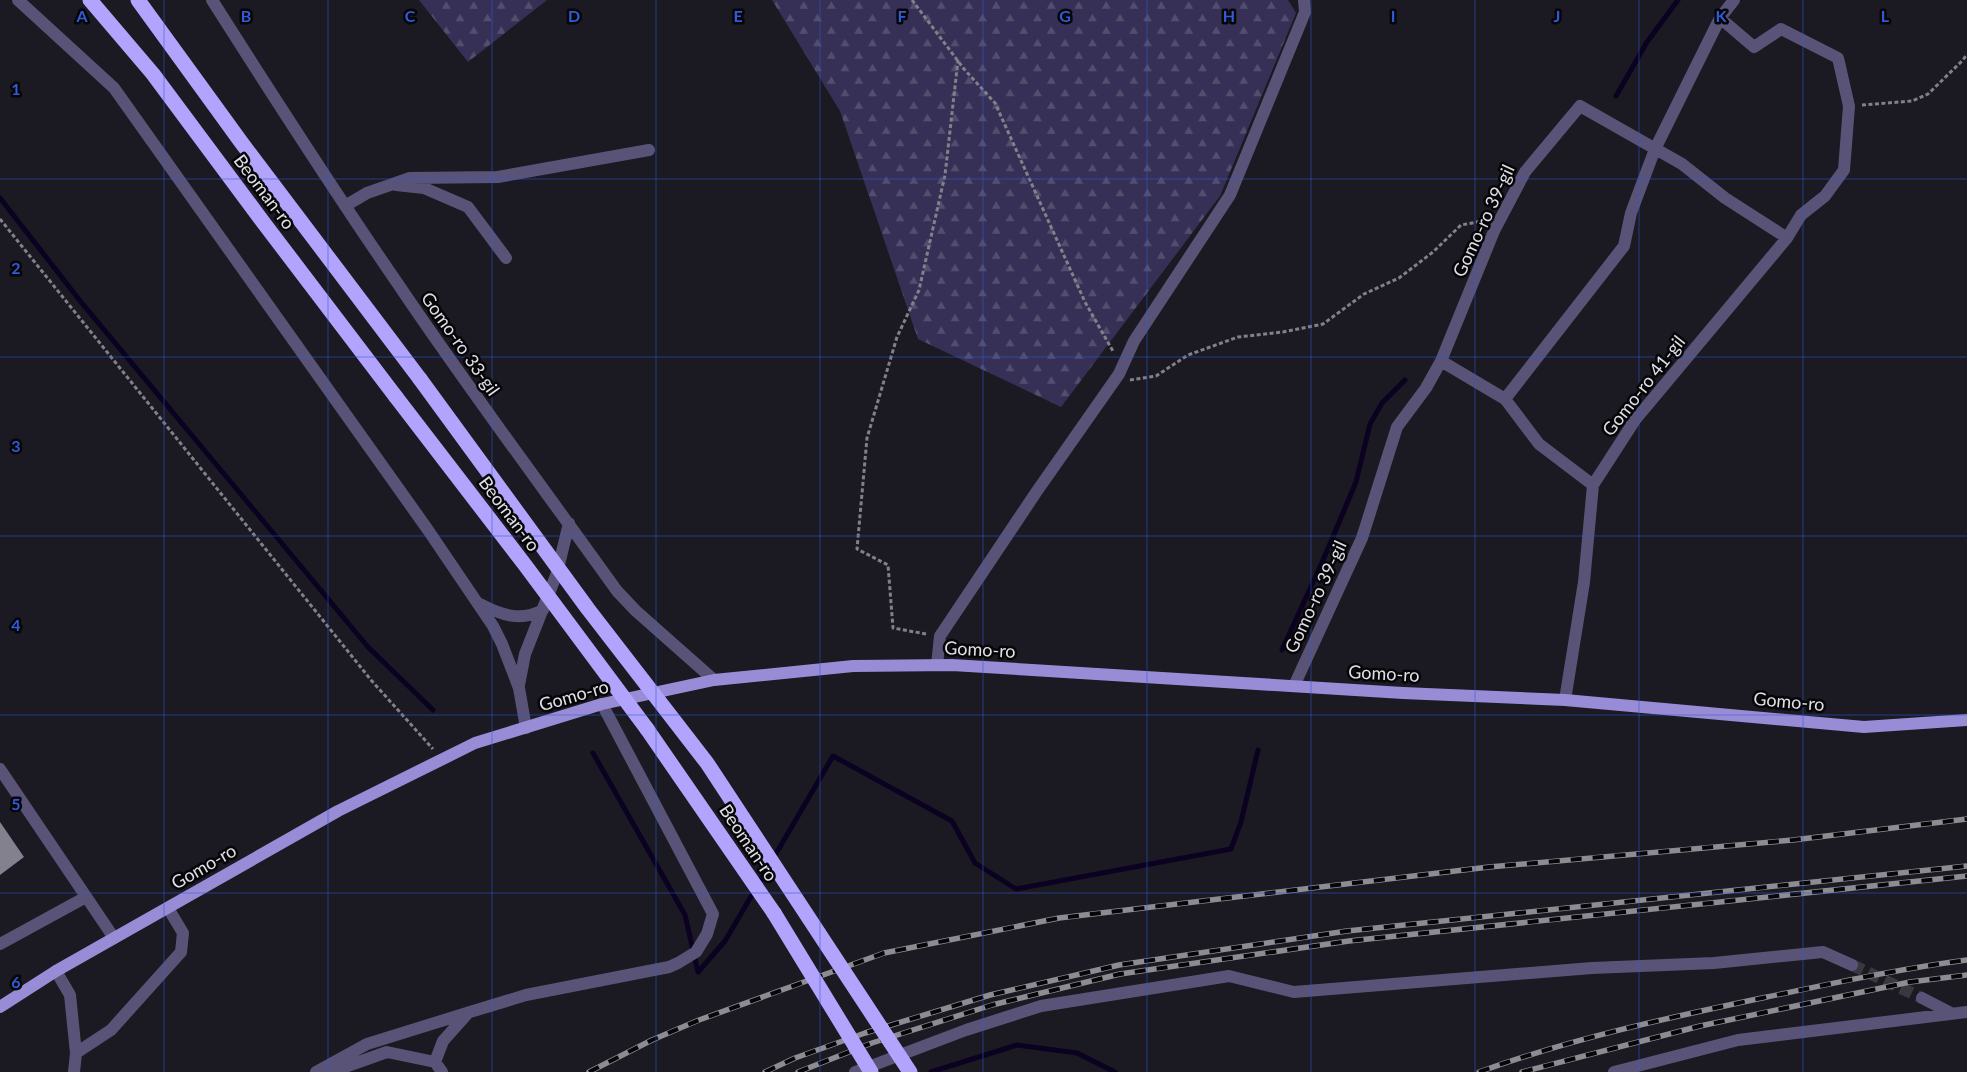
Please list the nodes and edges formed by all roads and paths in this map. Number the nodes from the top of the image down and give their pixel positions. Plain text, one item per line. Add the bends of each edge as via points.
1 (18, 0) edge
2 (90, 0) edge
3 (138, 0) edge
4 (212, 0) edge
5 (912, 0) edge
6 (1304, 0) edge
7 (1734, 0) edge
8 (1720, 18) junction
9 (1967, 54) edge
10 (958, 60) junction
11 (1963, 60) junction
12 (1967, 64) edge
13 (1849, 106) junction
14 (1655, 149) junction
15 (649, 150) dead end
16 (390, 185) junction
17 (345, 206) junction
18 (0, 219) edge
19 (1494, 231) junction
20 (1788, 238) junction
21 (506, 258) dead end
22 (1441, 361) junction
23 (1122, 368) junction
24 (1505, 399) junction
25 (1593, 484) junction
26 (568, 523) junction
27 (478, 603) junction
28 (543, 610) junction
29 (940, 636) junction
30 (937, 665) junction
31 (714, 680) junction
32 (1294, 686) junction
33 (519, 688) junction
34 (1565, 700) junction
35 (602, 704) junction
36 (1967, 720) edge
37 (526, 728) junction
38 (442, 760) junction
39 (0, 769) edge
40 (86, 897) junction
41 (168, 908) junction
42 (114, 938) junction
43 (0, 944) edge
44 (1852, 965) tunnel mouth
45 (56, 971) junction
46 (1922, 998) tunnel mouth
47 (0, 1006) edge
48 (470, 1012) junction
49 (1967, 1012) edge
50 (1951, 1013) junction
51 (76, 1053) junction
52 (438, 1067) edge
53 (74, 1072) edge
54 (316, 1072) edge
55 (331, 1072) edge
56 (855, 1072) edge
57 (871, 1072) edge
58 (910, 1072) edge
59 (1614, 1072) edge

1 - 27 street via 114,88
2 - 57 highway, Beoman-ro, bridge via 153,74 658,745 774,913
3 - 58 highway, Beoman-ro, bridge via 582,601 707,763
4 - 17 street, Gomo-ro 33-gil
5 - 10 path
6 - 23 street via 1305,12 1230,195 1134,341
7 - 8 street
8 - 13 street via 1754,47 1780,29 1838,58
8 - 14 street
9 - 11 path
10 - 23 path via 995,104 1086,302
10 - 29 path via 945,175 919,290 897,337 866,438 857,549 888,566 893,628
11 - 12 path
11 - 13 path via 1928,94 1912,101
13 - 20 street, Gomo-ro 41-gil via 1844,170 1824,196 1801,214
14 - 19 street, Gomo-ro 39-gil via 1580,106 1525,172
14 - 20 street via 1682,164 1725,198
14 - 24 street via 1631,213 1624,246
15 - 16 street via 498,177 410,178
16 - 17 street
16 - 21 street via 424,188 468,207
17 - 26 street, Gomo-ro 33-gil
18 - 38 path via 371,680
19 - 22 street, Gomo-ro 39-gil
19 - 23 path via 1483,221 1461,225 1399,278 1364,294 1323,324 1238,337 1188,356 1156,376 1124,381
20 - 25 street, Gomo-ro 41-gil via 1635,420
22 - 24 street
22 - 32 street, Gomo-ro 39-gil via 1397,427 1362,538
23 - 29 street
24 - 25 street via 1539,444
25 - 34 street, Gomo-ro 41-gil via 1584,582
26 - 28 street via 557,573
26 - 31 street, Gomo-ro 33-gil via 617,591
27 - 28 street via 516,617 534,615
27 - 33 street via 502,644
28 - 33 street via 525,654
29 - 30 street
30 - 31 main road, Gomo-ro via 853,666
30 - 32 main road, Gomo-ro
31 - 35 main road, Gomo-ro
32 - 34 main road, Gomo-ro
33 - 37 street
34 - 36 main road, Gomo-ro via 1864,727
35 - 37 main road, Gomo-ro
35 - 48 street via 713,914 707,934 696,952 669,966 526,995
37 - 38 main road, Gomo-ro via 475,743
38 - 41 main road, Gomo-ro via 338,811
39 - 40 street
40 - 42 street
40 - 43 street
41 - 42 main road, Gomo-ro
41 - 51 street via 183,933 181,952 110,1030
42 - 45 main road, Gomo-ro
44 - 56 street via 1823,952 1714,963 1592,968 1294,992 1229,976 1041,1006
45 - 47 main road, Gomo-ro
45 - 51 street via 70,995
46 - 50 street
48 - 52 street via 443,1041
48 - 54 street via 367,1044
49 - 50 street
50 - 59 street via 1738,1040
51 - 53 street
52 - 55 street via 387,1052

